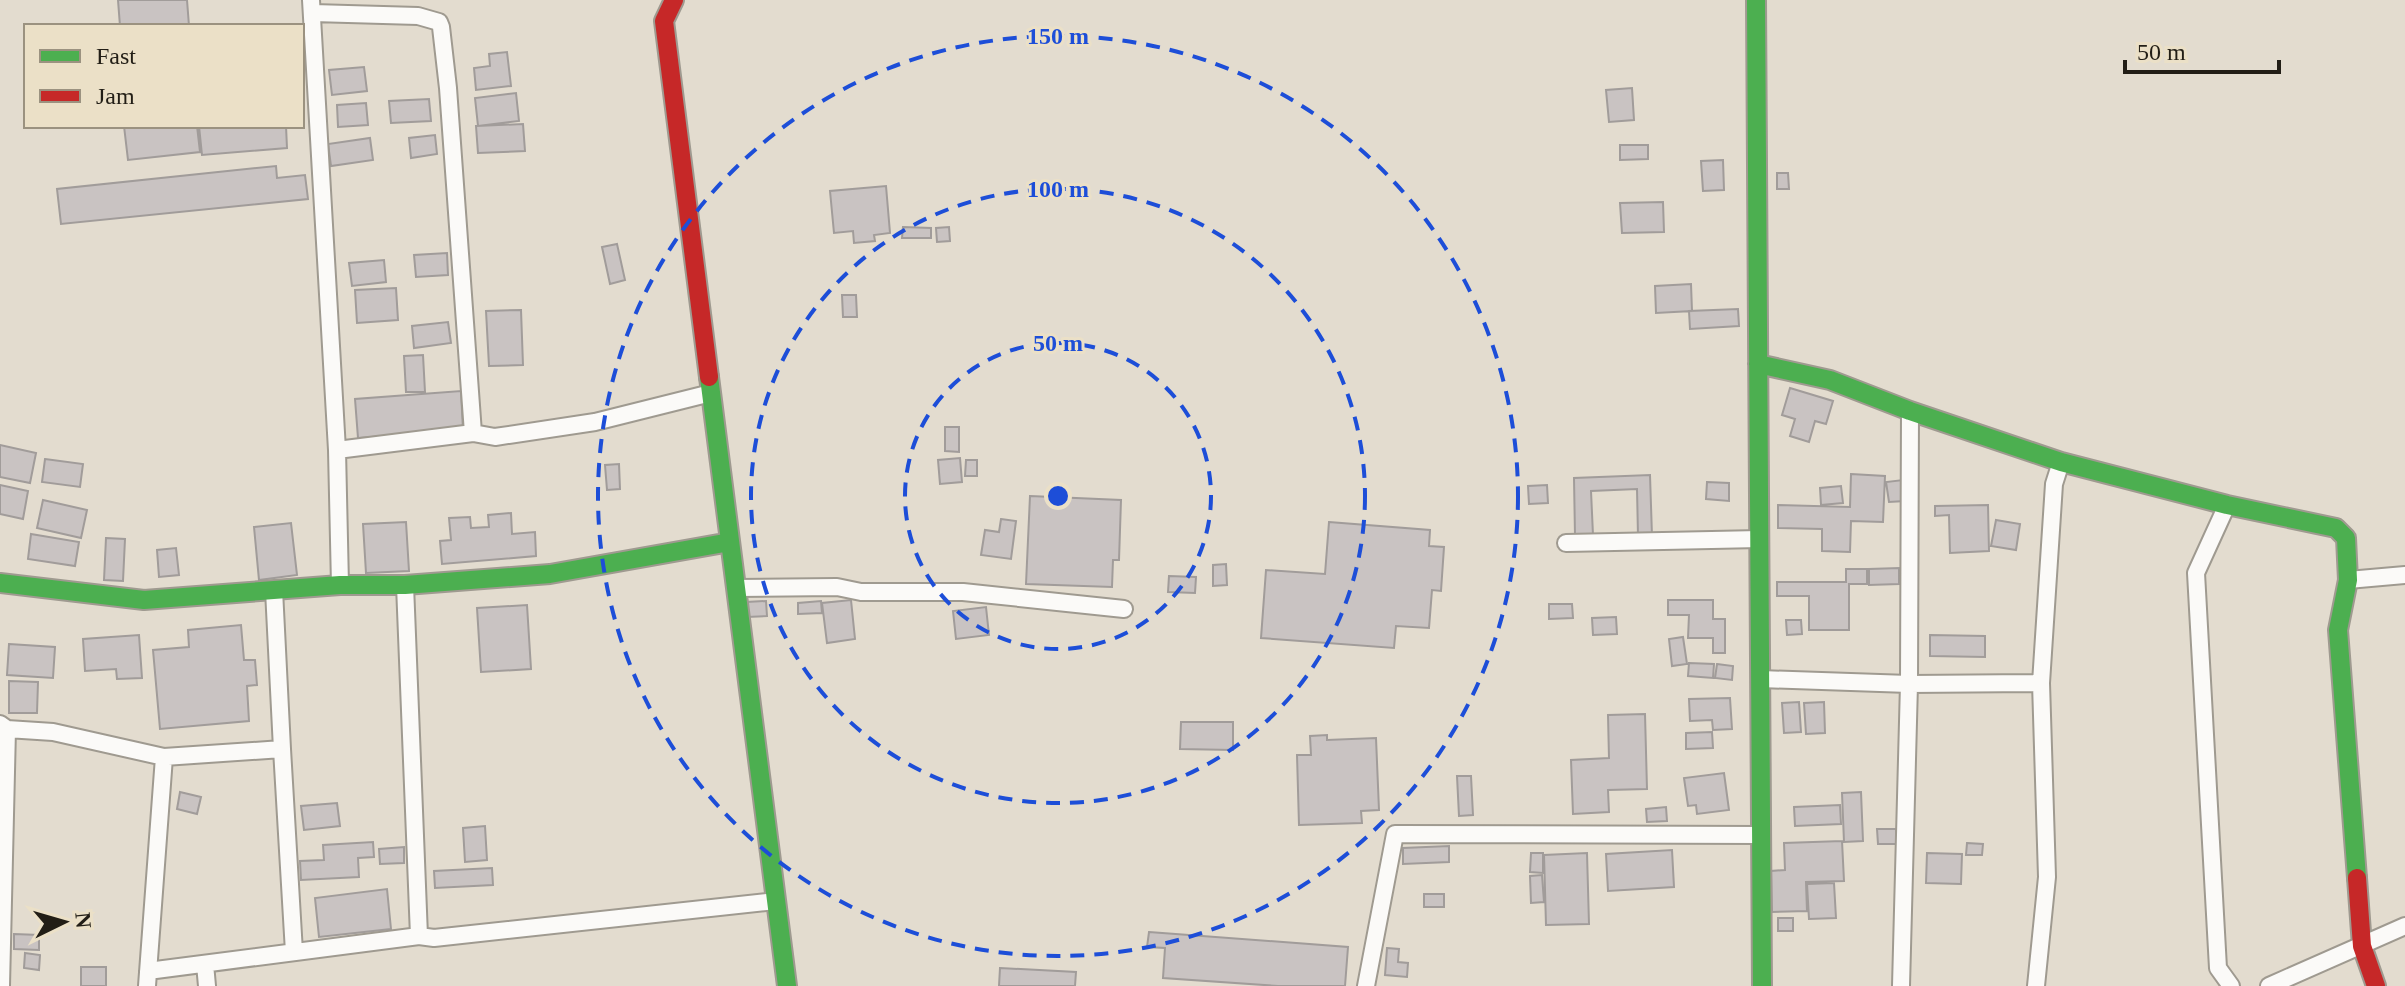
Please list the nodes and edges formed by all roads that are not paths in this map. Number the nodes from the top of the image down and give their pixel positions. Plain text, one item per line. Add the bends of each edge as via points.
1 (674, 0) edge
2 (1756, 0) edge
3 (312, 6) edge
4 (1758, 364) junction
5 (711, 393) junction
6 (1910, 411) junction
7 (473, 433) junction
8 (337, 450) junction
9 (2061, 462) junction
10 (2227, 505) junction
11 (1760, 539) junction
12 (730, 542) junction
13 (1566, 543) dead end
14 (2405, 575) edge
15 (2348, 580) junction
16 (0, 583) edge
17 (340, 585) junction
18 (405, 585) junction
19 (736, 588) junction
20 (274, 590) junction
21 (1124, 609) dead end
22 (1761, 679) junction
23 (2041, 683) junction
24 (1909, 684) junction
25 (4, 726) edge
26 (282, 749) junction
27 (164, 757) junction
28 (1761, 835) junction
29 (776, 901) junction
30 (2405, 926) edge
31 (419, 936) junction
32 (2362, 946) junction
33 (294, 952) junction
34 (205, 964) junction
35 (147, 978) edge
36 (1, 986) edge
37 (207, 986) edge
38 (787, 986) edge
39 (1366, 986) edge
40 (1762, 986) edge
41 (1901, 986) edge
42 (2036, 986) edge
43 (2231, 986) edge
44 (2269, 986) edge
45 (2376, 986) edge

1 - 5 street via 664,21
2 - 4 street
3 - 7 street via 418,16 441,27
3 - 8 street
4 - 6 street via 1830,380
4 - 11 street
5 - 7 street via 595,422 495,437
5 - 12 street
6 - 9 street
6 - 24 street
7 - 8 street
8 - 17 street
9 - 10 street
9 - 23 street via 2054,484
10 - 15 street via 2336,528 2346,538
10 - 43 street via 2196,573 2218,968
11 - 13 street
11 - 22 street
12 - 18 street via 550,574
12 - 19 street
14 - 15 street
15 - 32 street via 2338,630
16 - 20 street via 144,600
17 - 18 street
17 - 20 street
18 - 31 street
19 - 21 street via 963,592
19 - 29 street
20 - 26 street
22 - 24 street
22 - 28 street
23 - 24 street
23 - 42 street via 2047,877
24 - 41 street
25 - 27 street
25 - 36 street
26 - 27 street
26 - 33 street
27 - 35 street
28 - 39 street via 1395,834
28 - 40 street
29 - 31 street
29 - 38 street
30 - 32 street
31 - 33 street
32 - 44 street
32 - 45 street
33 - 34 street
34 - 35 street
34 - 37 street

